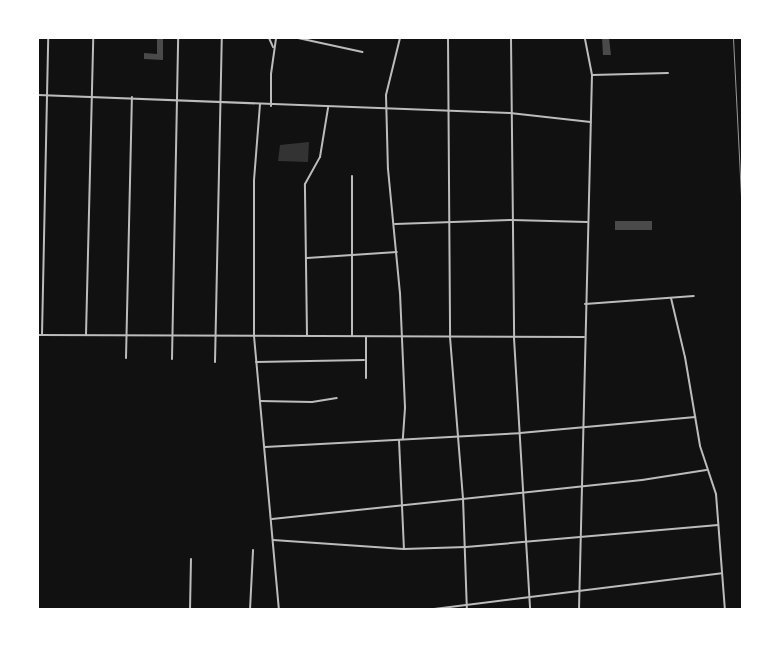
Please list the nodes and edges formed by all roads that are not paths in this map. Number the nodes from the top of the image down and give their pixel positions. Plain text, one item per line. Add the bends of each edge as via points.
1 (48, 38) edge
2 (93, 38) edge
3 (178, 38) edge
4 (222, 38) edge
5 (270, 38) edge
6 (276, 38) edge
7 (298, 38) edge
8 (400, 38) edge
9 (448, 38) edge
10 (511, 38) edge
11 (586, 38) edge
12 (274, 47) junction
13 (363, 52) dead end
14 (668, 73) dead end
15 (592, 75) junction
16 (38, 95) edge
17 (47, 95) junction
18 (92, 95) junction
19 (132, 97) junction
20 (178, 98) junction
21 (220, 100) junction
22 (260, 104) junction
23 (271, 106) junction
24 (328, 108) junction
25 (387, 110) junction
26 (447, 112) junction
27 (510, 113) junction
28 (591, 122) junction
29 (352, 176) dead end
30 (512, 220) junction
31 (450, 222) junction
32 (587, 222) junction
33 (395, 224) junction
34 (397, 252) junction
35 (352, 255) junction
36 (307, 258) junction
37 (694, 296) dead end
38 (671, 298) junction
39 (585, 304) junction
40 (126, 334) junction
41 (38, 335) edge
42 (42, 335) junction
43 (86, 335) junction
44 (173, 335) junction
45 (215, 335) junction
46 (254, 336) junction
47 (307, 336) junction
48 (352, 336) junction
49 (366, 337) junction
50 (401, 337) junction
51 (450, 337) junction
52 (584, 337) junction
53 (514, 338) junction
54 (126, 358) dead end
55 (172, 359) dead end
56 (364, 360) junction
57 (215, 362) dead end
58 (256, 362) junction
59 (366, 378) dead end
60 (337, 398) dead end
61 (260, 401) junction
62 (694, 417) junction
63 (582, 426) junction
64 (520, 433) junction
65 (457, 437) junction
66 (403, 439) junction
67 (399, 440) junction
68 (264, 447) junction
69 (706, 470) junction
70 (581, 484) junction
71 (522, 491) junction
72 (463, 498) junction
73 (400, 505) junction
74 (272, 518) junction
75 (718, 525) junction
76 (581, 539) junction
77 (273, 540) junction
78 (525, 542) junction
79 (466, 547) junction
80 (404, 549) junction
81 (252, 550) dead end
82 (191, 559) dead end
83 (722, 573) junction
84 (579, 592) junction
85 (529, 599) junction
86 (467, 604) junction
87 (190, 610) edge
88 (250, 610) edge
89 (279, 610) edge
90 (426, 610) edge
91 (467, 610) edge
92 (530, 610) edge
93 (579, 610) edge
94 (725, 610) edge

1 - 17 street
2 - 18 street
3 - 20 street
4 - 21 street
5 - 12 street
6 - 12 street
7 - 13 street
8 - 25 street via 386,95
9 - 26 street
10 - 27 street
11 - 15 street
12 - 23 street
14 - 15 street
15 - 28 street
16 - 17 street
17 - 18 street
17 - 42 street
18 - 19 street
18 - 43 street
19 - 20 street
19 - 40 street
20 - 21 street
20 - 44 street
21 - 22 street
21 - 45 street
22 - 23 street
22 - 46 street via 254,181
23 - 24 street
24 - 25 street
24 - 36 street via 320,157 304,184
25 - 26 street
25 - 33 street via 388,169
26 - 27 street
26 - 31 street
27 - 28 street
27 - 30 street
28 - 32 street
29 - 35 street
30 - 31 street
30 - 32 street
30 - 53 street
31 - 33 street
31 - 51 street
32 - 39 street
33 - 34 street
34 - 35 street
34 - 50 street
35 - 36 street
35 - 48 street
36 - 47 street
37 - 38 street
38 - 39 street
38 - 62 street
39 - 52 street
40 - 43 street
40 - 44 street
40 - 54 street
41 - 42 street
42 - 43 street
44 - 45 street
44 - 55 street
45 - 46 street
45 - 57 street
46 - 47 street
46 - 58 street
47 - 48 street
48 - 49 street
49 - 50 street
49 - 56 street
50 - 51 street
50 - 66 street via 405,408
51 - 53 street
51 - 65 street
52 - 53 street
52 - 63 street
53 - 64 street
56 - 58 street
56 - 59 street
58 - 61 street
60 - 61 street via 312,402
61 - 68 street
62 - 63 street
62 - 69 street
63 - 64 street
63 - 70 street
64 - 65 street
64 - 71 street
65 - 66 street
65 - 72 street
66 - 67 street
67 - 68 street
67 - 73 street
68 - 74 street
69 - 70 street via 642,480
69 - 75 street via 716,494
70 - 71 street
70 - 76 street
71 - 72 street
71 - 78 street
72 - 73 street
72 - 79 street
73 - 74 street
73 - 80 street
74 - 77 street
75 - 76 street
75 - 83 street
76 - 78 street
76 - 84 street
77 - 80 street
77 - 89 street
78 - 79 street
78 - 85 street
79 - 80 street
79 - 86 street
81 - 88 street
82 - 87 street
83 - 84 street
83 - 94 street
84 - 85 street
84 - 93 street
85 - 86 street
85 - 92 street
86 - 90 street
86 - 91 street

